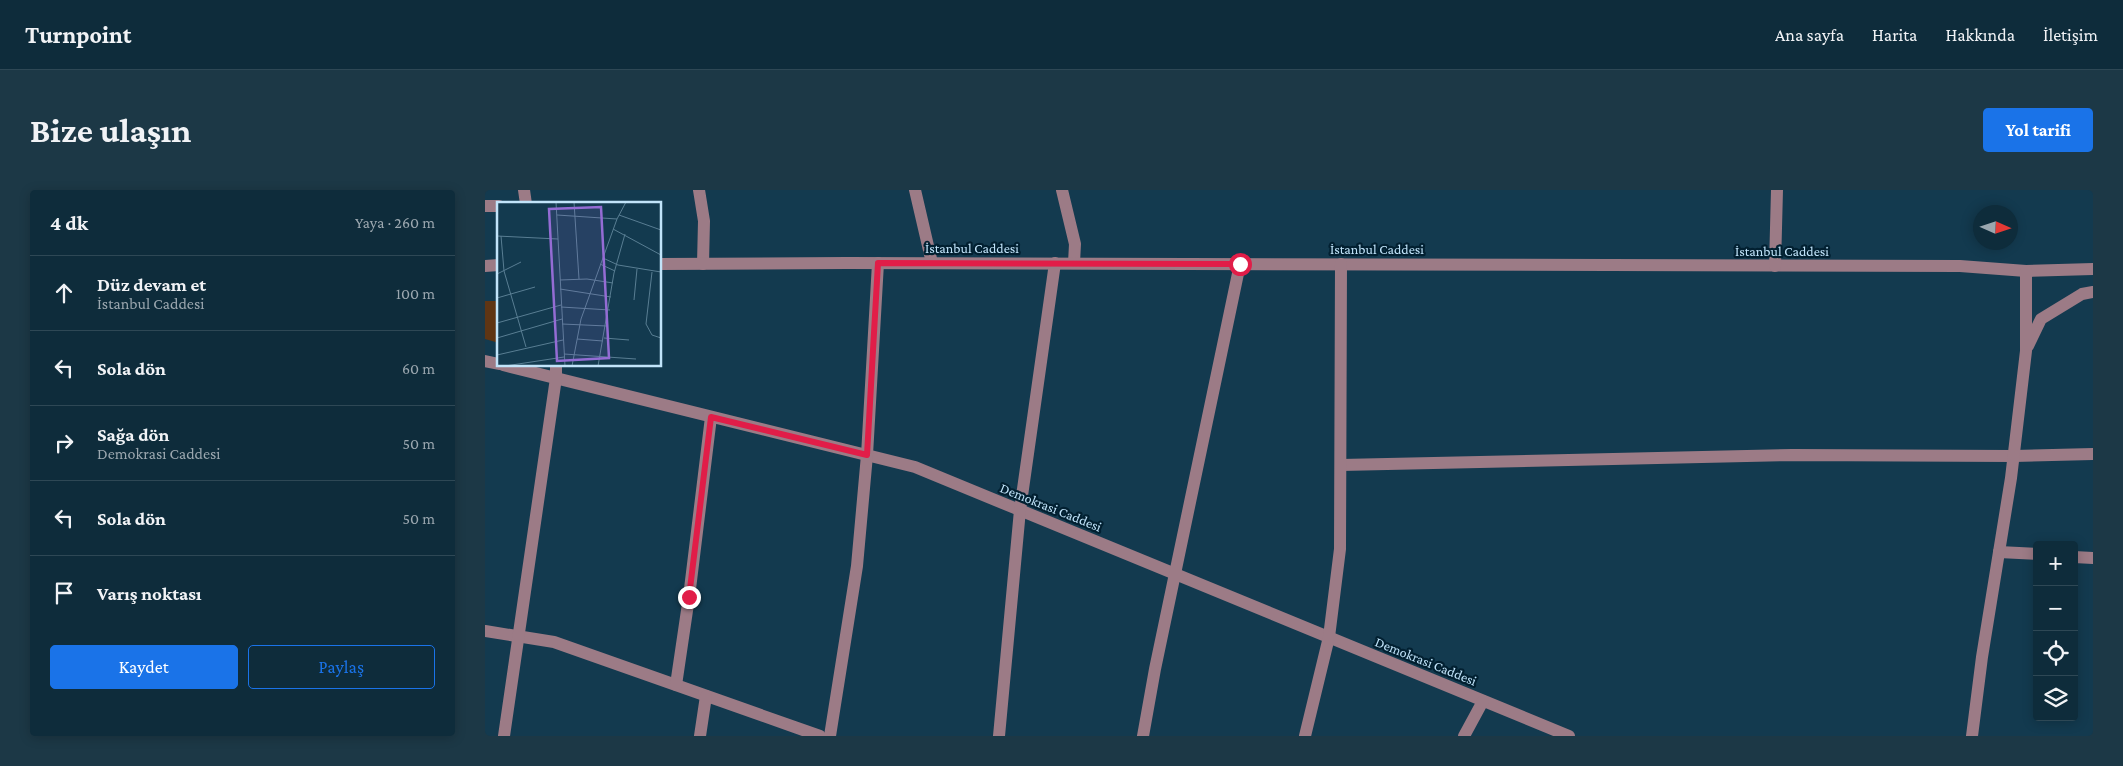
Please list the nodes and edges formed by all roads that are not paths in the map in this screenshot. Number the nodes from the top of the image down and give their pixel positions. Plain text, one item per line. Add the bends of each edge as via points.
1 (699, 190) edge
2 (915, 190) edge
3 (1062, 190) edge
4 (1777, 190) edge
5 (878, 263) junction
6 (932, 263) junction
7 (1055, 263) junction
8 (661, 264) edge
9 (703, 264) junction
10 (1074, 264) junction
11 (1240, 264) junction
12 (1341, 264) junction
13 (1775, 266) junction
14 (2093, 269) edge
15 (2026, 271) junction
16 (2093, 292) edge
17 (2026, 351) junction
18 (507, 366) edge
19 (556, 366) edge
20 (556, 378) junction
21 (711, 417) junction
22 (2093, 454) edge
23 (867, 455) junction
24 (2014, 456) junction
25 (1341, 464) junction
26 (1020, 510) junction
27 (1999, 552) junction
28 (2033, 554) edge
29 (2078, 557) edge
30 (2093, 558) edge
31 (1176, 574) junction
32 (485, 630) edge
33 (519, 636) junction
34 (1329, 637) junction
35 (676, 685) junction
36 (706, 696) junction
37 (1483, 701) junction
38 (1549, 732) edge
39 (504, 736) edge
40 (700, 736) edge
41 (820, 736) edge
42 (829, 736) edge
43 (999, 736) edge
44 (1143, 736) edge
45 (1305, 736) edge
46 (1464, 736) edge
47 (1569, 736) edge
48 (1972, 736) edge

1 - 9 street via 704,220
2 - 6 street
3 - 10 street via 1075,244
4 - 13 street
5 - 6 street, İstanbul Caddesi
5 - 9 street, İstanbul Caddesi
5 - 23 street
6 - 7 street, İstanbul Caddesi
7 - 10 street, İstanbul Caddesi
7 - 26 street
8 - 9 street, İstanbul Caddesi
10 - 11 street, İstanbul Caddesi
11 - 12 street, İstanbul Caddesi
11 - 31 street
12 - 13 street, İstanbul Caddesi
12 - 25 street
13 - 15 street, İstanbul Caddesi via 1960,266
14 - 15 street, İstanbul Caddesi
15 - 17 street
16 - 17 street via 2082,294 2041,319
17 - 24 street
18 - 20 street, Demokrasi Caddesi
19 - 20 street
20 - 21 street, Demokrasi Caddesi
20 - 33 street
21 - 23 street, Demokrasi Caddesi
21 - 35 street
22 - 24 street
23 - 26 street, Demokrasi Caddesi via 915,467
23 - 42 street via 857,566
24 - 25 street via 1792,455
24 - 27 street
25 - 34 street via 1340,549
26 - 31 street, Demokrasi Caddesi
26 - 43 street
27 - 28 street
27 - 48 street
29 - 30 street
31 - 34 street, Demokrasi Caddesi
31 - 44 street
32 - 33 street
33 - 35 street via 554,642
33 - 39 street
34 - 37 street, Demokrasi Caddesi
34 - 45 street
35 - 36 street
36 - 40 street
36 - 41 street
37 - 38 street, Demokrasi Caddesi
37 - 46 street
38 - 47 street, Demokrasi Caddesi

